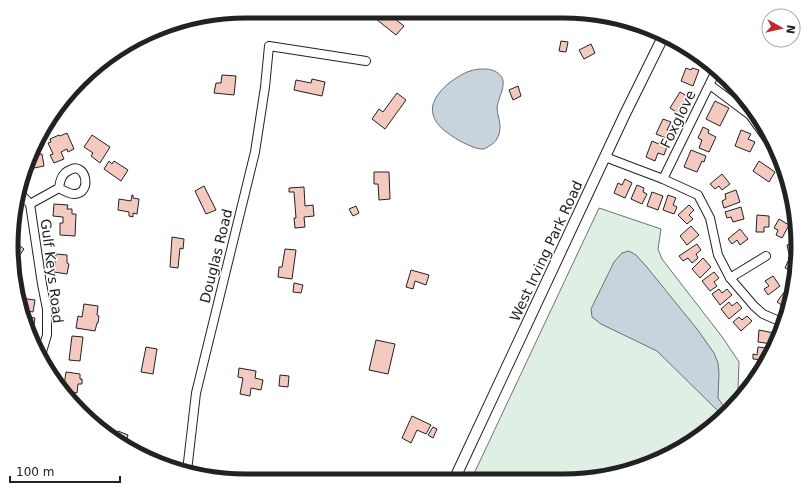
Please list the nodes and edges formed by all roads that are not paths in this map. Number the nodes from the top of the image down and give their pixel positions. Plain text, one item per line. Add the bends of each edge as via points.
1 (661, 41) edge
2 (366, 61) dead end
3 (714, 76) edge
4 (710, 84) junction
5 (750, 115) edge
6 (605, 157) junction
7 (663, 179) junction
8 (59, 188) dead end
9 (23, 197) edge
10 (30, 204) junction
11 (766, 256) dead end
12 (730, 278) junction
13 (779, 320) edge
14 (43, 349) edge
15 (188, 466) edge
16 (457, 474) edge

1 - 6 main road, West Irving Park Road
2 - 15 street, Douglas Road via 269,46 255,152 196,393
3 - 4 street, Foxglove
4 - 5 street
4 - 7 street, Foxglove
6 - 7 street
6 - 16 main road, West Irving Park Road
7 - 12 street via 698,195 710,218 718,255
8 - 10 street
9 - 10 street, Gulf Keys Road
10 - 14 street, Gulf Keys Road via 47,309 47,335
11 - 12 street
12 - 13 street via 763,314

